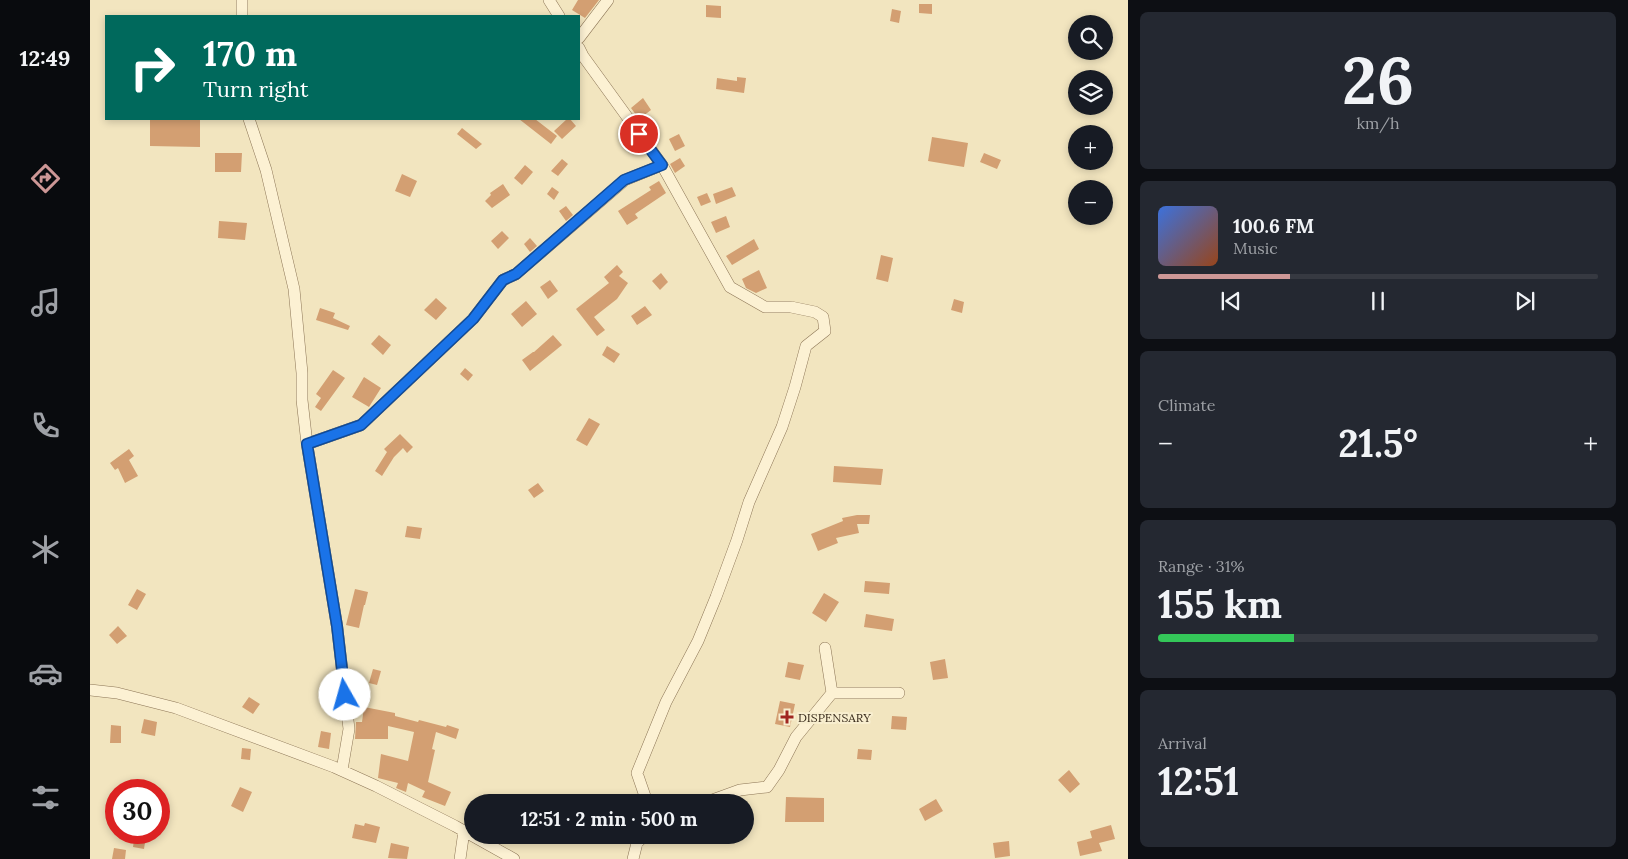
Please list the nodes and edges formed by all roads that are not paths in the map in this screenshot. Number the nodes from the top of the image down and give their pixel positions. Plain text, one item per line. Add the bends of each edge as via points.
1 (242, 0) edge
2 (549, 0) edge
3 (608, 0) edge
4 (242, 15) edge
5 (558, 15) edge
6 (580, 37) edge
7 (580, 50) edge
8 (249, 120) edge
9 (662, 165) junction
10 (307, 444) junction
11 (826, 648) dead end
12 (90, 690) edge
13 (832, 693) junction
14 (899, 693) dead end
15 (342, 770) junction
16 (644, 794) edge
17 (729, 794) edge
18 (464, 831) joint
19 (487, 844) edge
20 (637, 844) edge
21 (460, 859) edge
22 (514, 859) edge
23 (633, 859) edge

1 - 4 street
2 - 5 street
3 - 6 street
7 - 9 street
8 - 10 street via 266,170 294,290
9 - 10 street via 624,180 516,274 503,280 473,319 361,425
9 - 16 street via 730,287 764,307 780,306 815,312 823,317 825,331 806,346 782,426 749,502 716,597 698,641 666,702 637,773
10 - 15 street via 337,626 349,729
11 - 13 street
12 - 15 street via 117,693 176,708
13 - 14 street
13 - 17 street via 796,737 767,787
15 - 18 street
18 - 21 street
19 - 22 street
20 - 23 street

